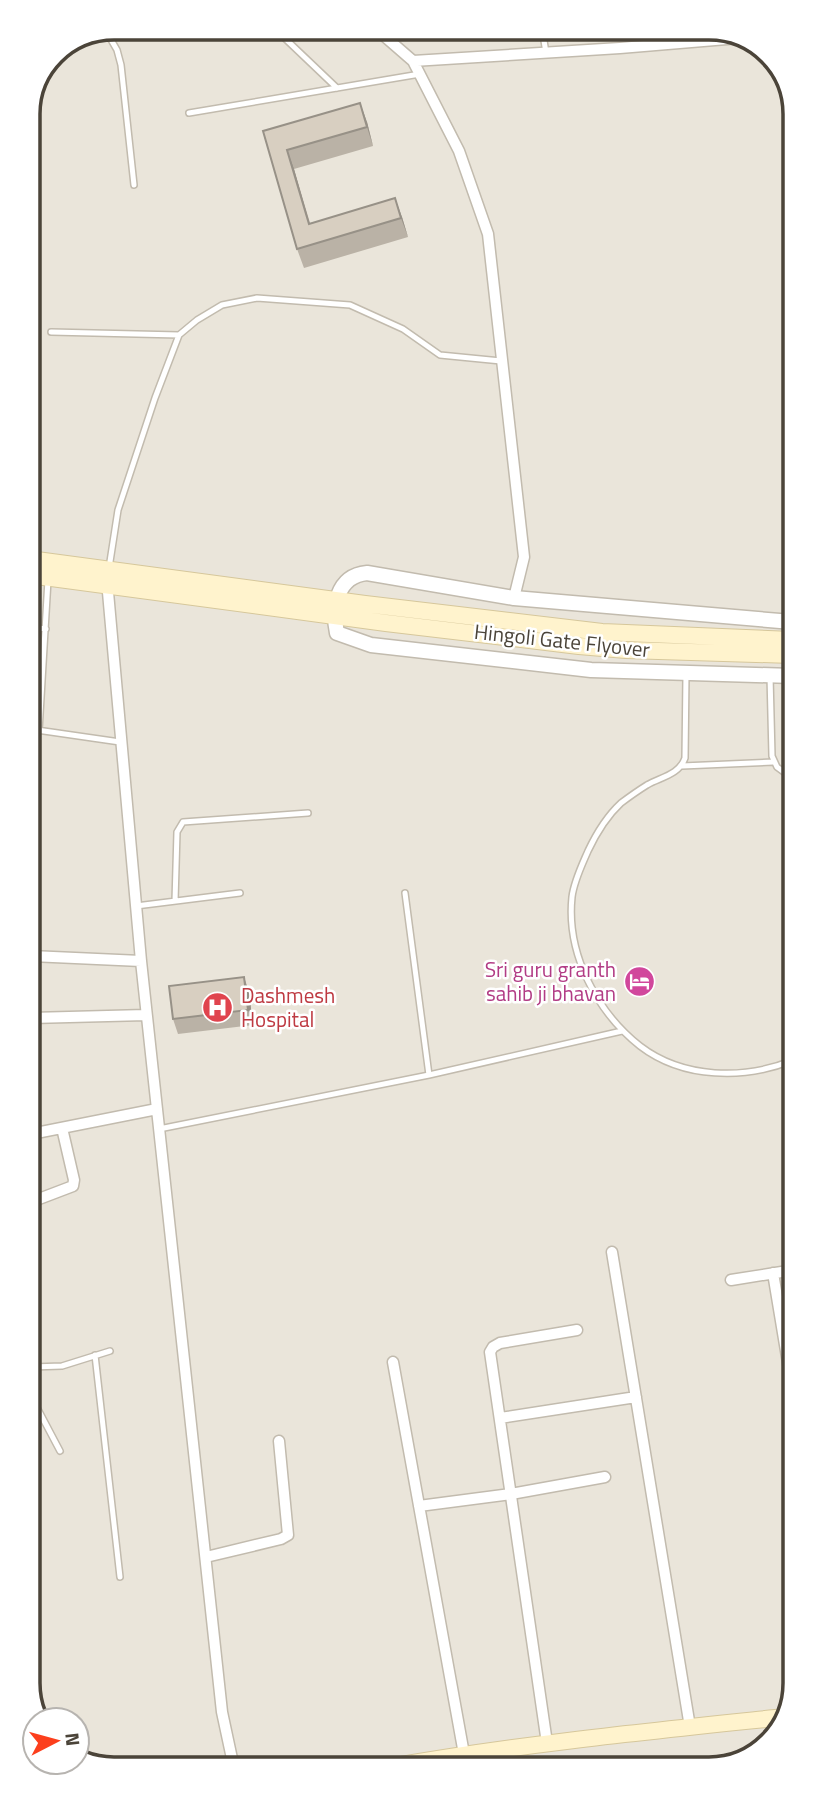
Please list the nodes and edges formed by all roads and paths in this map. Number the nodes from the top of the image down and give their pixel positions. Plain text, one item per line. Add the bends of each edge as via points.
1 (111, 40) edge
2 (287, 40) edge
3 (389, 40) edge
4 (544, 40) edge
5 (702, 40) edge
6 (546, 53) junction
7 (414, 61) junction
8 (420, 74) junction
9 (337, 88) junction
10 (190, 113) dead end
11 (135, 185) dead end
12 (51, 332) dead end
13 (179, 335) junction
14 (501, 361) junction
15 (40, 559) edge
16 (109, 568) junction
17 (40, 576) edge
18 (49, 577) junction
19 (107, 585) junction
20 (514, 598) junction
21 (337, 600) junction
22 (334, 616) junction
23 (783, 621) edge
24 (40, 628) edge
25 (46, 629) junction
26 (783, 647) edge
27 (783, 647) edge
28 (686, 673) junction
29 (770, 676) junction
30 (783, 676) edge
31 (40, 716) edge
32 (40, 731) edge
33 (121, 742) junction
34 (773, 762) junction
35 (682, 766) junction
36 (783, 770) edge
37 (308, 813) dead end
38 (240, 893) dead end
39 (405, 893) dead end
40 (175, 901) junction
41 (136, 906) junction
42 (40, 956) edge
43 (141, 961) junction
44 (146, 1015) junction
45 (40, 1018) edge
46 (622, 1031) junction
47 (783, 1063) edge
48 (429, 1075) junction
49 (157, 1108) junction
50 (62, 1128) junction
51 (159, 1129) junction
52 (40, 1132) edge
53 (40, 1199) edge
54 (612, 1252) dead end
55 (783, 1272) edge
56 (773, 1273) junction
57 (731, 1280) dead end
58 (783, 1328) edge
59 (577, 1330) dead end
60 (110, 1351) dead end
61 (95, 1355) junction
62 (393, 1362) dead end
63 (40, 1367) edge
64 (636, 1397) junction
65 (40, 1413) edge
66 (500, 1418) junction
67 (279, 1441) dead end
68 (60, 1451) dead end
69 (605, 1477) dead end
70 (511, 1494) junction
71 (419, 1506) junction
72 (206, 1557) junction
73 (120, 1577) dead end
74 (773, 1718) edge
75 (690, 1727) junction
76 (547, 1743) junction
77 (505, 1748) junction
78 (464, 1754) junction
79 (232, 1757) edge
80 (447, 1757) edge
81 (506, 1757) edge

1 - 11 lane via 121,65
2 - 9 lane
3 - 7 street
4 - 6 lane
5 - 6 street
6 - 7 street
7 - 8 street
8 - 9 lane
8 - 14 street via 459,151 488,234
9 - 10 lane
12 - 13 lane
13 - 14 lane via 222,305 257,298 350,305 403,329 440,355
13 - 16 lane via 118,510
14 - 20 street via 524,557
15 - 16 main road, Hingoli Gate Flyover
16 - 19 street
16 - 21 main road, Hingoli Gate Flyover
17 - 18 main road, Hingoli Gate Flyover
18 - 19 main road, Hingoli Gate Flyover
18 - 25 lane
19 - 22 main road, Hingoli Gate Flyover
19 - 33 street
20 - 21 street via 367,573 350,577
20 - 23 street
21 - 22 street
21 - 26 main road, Hingoli Gate Flyover via 602,632
22 - 27 main road, Hingoli Gate Flyover via 591,647
22 - 28 street via 337,633 371,645 581,669
24 - 25 lane
25 - 31 lane
28 - 29 street
28 - 35 lane via 687,751
29 - 30 street
29 - 34 lane
32 - 33 lane
33 - 41 street
34 - 35 lane
34 - 36 lane
35 - 46 lane via 620,804 596,834 572,895 571,923 584,970 598,1002
37 - 40 lane via 183,822 177,832
38 - 40 lane
39 - 48 lane
40 - 41 lane
41 - 43 street
42 - 43 street
43 - 44 street
44 - 45 street
44 - 49 street
46 - 47 lane via 644,1049 676,1065 711,1073 749,1072
46 - 48 lane
48 - 51 lane
49 - 50 street
49 - 51 street
50 - 52 street
50 - 53 street via 73,1186
51 - 72 street
54 - 64 street
55 - 56 street
56 - 57 street
56 - 58 street
59 - 66 street via 493,1347
60 - 61 lane
61 - 63 lane via 62,1366
61 - 73 lane
62 - 71 street
64 - 66 street
64 - 75 street
65 - 68 lane
66 - 70 street
67 - 72 street via 288,1535
69 - 70 street
70 - 71 street
70 - 76 street
71 - 78 street
72 - 79 street via 222,1712
74 - 75 main road
75 - 76 main road
76 - 77 main road
77 - 78 main road
77 - 81 street
78 - 80 main road

